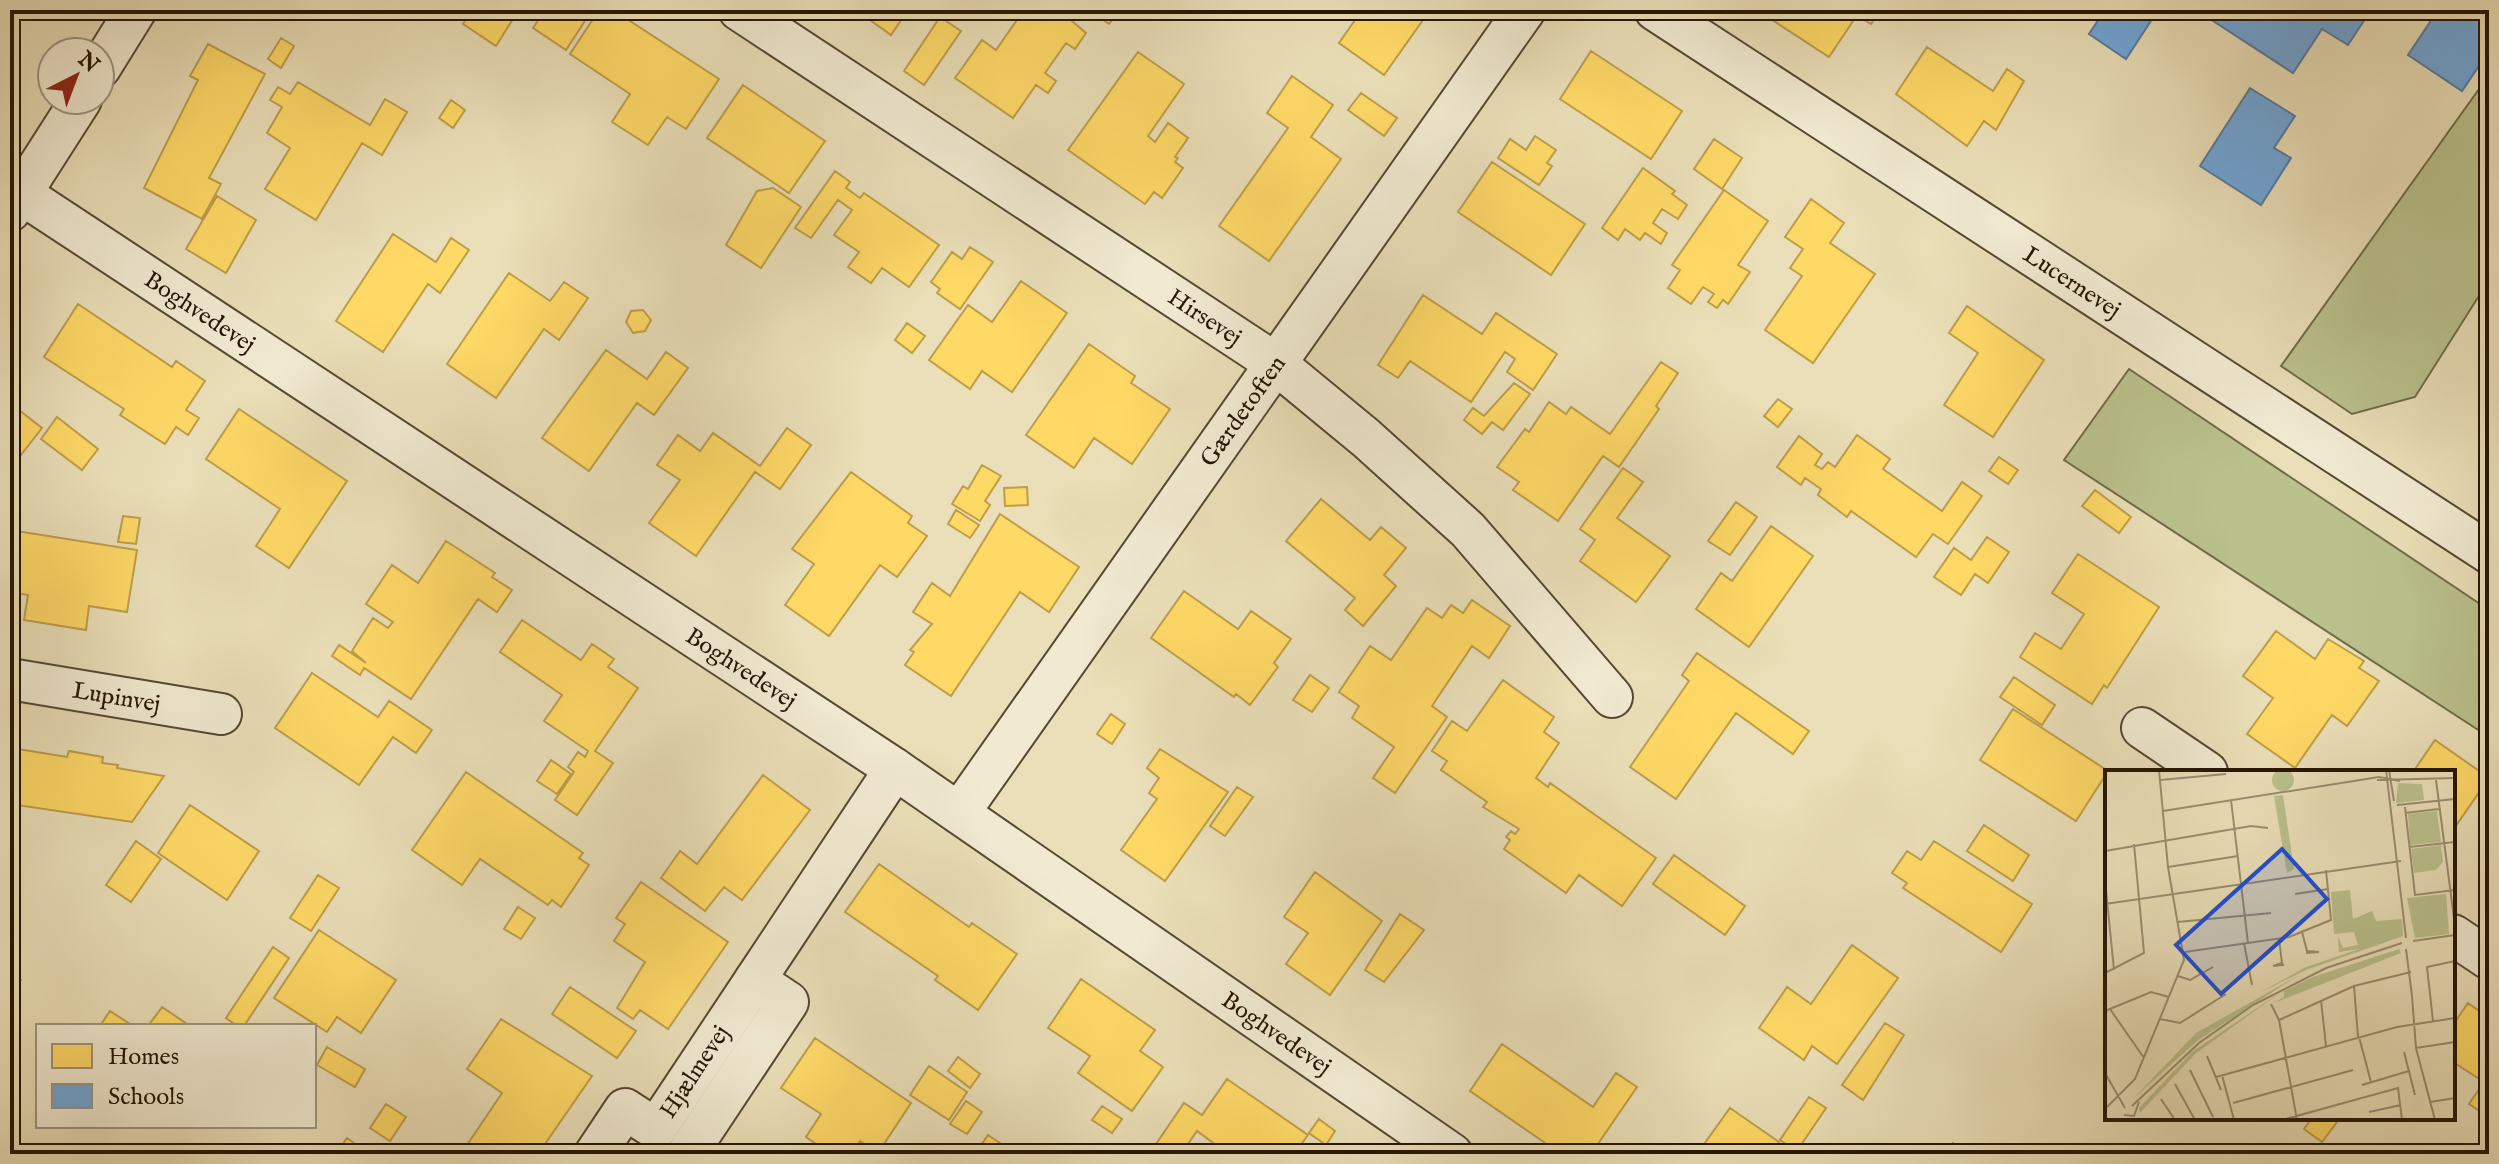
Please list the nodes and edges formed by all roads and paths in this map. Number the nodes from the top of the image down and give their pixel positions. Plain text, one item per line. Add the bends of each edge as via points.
1 (136, 10) edge
2 (739, 10) edge
3 (1525, 10) edge
4 (1655, 10) edge
5 (116, 42) edge
6 (71, 116) edge
7 (16, 203) edge
8 (1275, 363) junction
9 (2489, 553) edge
10 (10, 679) edge
11 (1612, 697) dead end
12 (221, 714) dead end
13 (2142, 728) dead end
14 (895, 769) junction
15 (2204, 770) edge
16 (959, 813) junction
17 (2455, 936) edge
18 (2489, 959) edge
19 (755, 980) junction
20 (1399, 1139) edge
21 (595, 1154) edge
22 (687, 1154) edge
23 (1452, 1154) edge

1 - 5 street
2 - 8 street, Hirsevej
3 - 8 street, Gærdetoften
4 - 9 street, Lucernevej
6 - 7 street
7 - 14 street, Boghvedevej
8 - 11 street, Hirsevej via 1468,530
8 - 16 street, Gærdetoften
10 - 12 street, Lupinvej
13 - 15 street
14 - 16 street, Boghvedevej
14 - 19 street, Hjælmevej
16 - 20 street, Boghvedevej
17 - 18 street
19 - 21 street, Hjælmevej via 656,1129 625,1109
19 - 22 street, Hjælmevej via 788,1002
20 - 23 street, Boghvedevej

